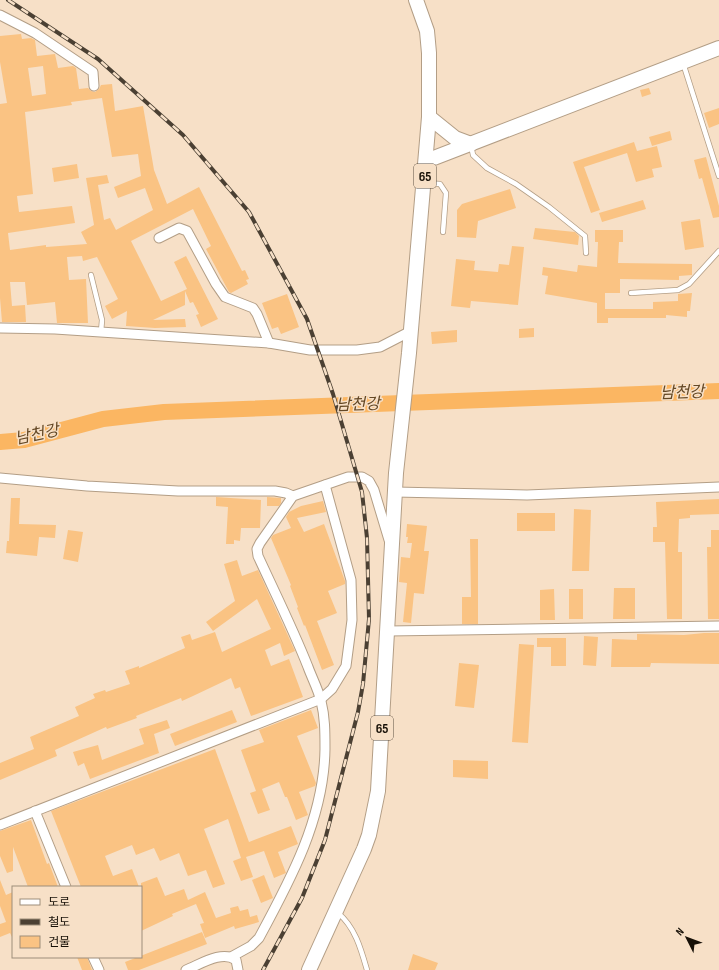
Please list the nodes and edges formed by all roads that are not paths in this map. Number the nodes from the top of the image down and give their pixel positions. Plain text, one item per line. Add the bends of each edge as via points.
1 (416, 0) edge
2 (0, 14) edge
3 (719, 48) edge
4 (683, 62) junction
5 (94, 86) dead end
6 (429, 118) junction
7 (470, 144) junction
8 (426, 161) junction
9 (719, 176) edge
10 (424, 183) junction
11 (443, 232) dead end
12 (159, 238) dead end
13 (719, 251) edge
14 (586, 253) dead end
15 (91, 275) dead end
16 (631, 293) dead end
17 (0, 328) edge
18 (411, 331) junction
19 (101, 332) junction
20 (269, 343) junction
21 (0, 478) edge
22 (325, 486) junction
23 (719, 487) edge
24 (395, 492) junction
25 (293, 496) junction
26 (391, 547) junction
27 (719, 626) edge
28 (388, 631) junction
29 (321, 699) junction
30 (35, 811) junction
31 (0, 826) edge
32 (66, 886) edge
33 (336, 912) junction
34 (231, 957) junction
35 (93, 958) edge
36 (99, 970) edge
37 (186, 970) edge
38 (238, 970) edge
39 (309, 970) edge
40 (367, 970) edge

1 - 6 main road, 65 via 427,31
2 - 5 street via 93,72
3 - 4 main road
4 - 7 main road
4 - 9 lane
6 - 7 main road via 455,138
6 - 8 main road, 65
7 - 8 main road
7 - 14 lane via 473,155 487,168 516,184 585,236
8 - 10 main road, 65
10 - 11 lane via 440,184 446,193
10 - 18 main road, 65
12 - 20 street via 179,228 187,231 216,284 226,297 253,308
13 - 16 lane via 689,284 678,290
15 - 19 lane via 102,320
17 - 19 street
18 - 20 street via 380,347 357,350 310,350
18 - 24 main road, 65
19 - 20 street
21 - 25 street via 178,491 275,491
22 - 25 street
22 - 26 street via 348,477 362,477 369,481
22 - 29 street via 351,580 352,620 346,666 332,689
23 - 24 street via 527,495
24 - 26 main road, 65
25 - 29 street via 257,549
26 - 28 main road, 65
27 - 28 street
28 - 33 main road, 65 via 378,791 364,849
29 - 30 street
29 - 34 street via 326,721 326,761 314,820 292,875 259,938 251,946
30 - 31 street
30 - 32 street
33 - 39 main road, 65
33 - 40 lane via 348,922 358,940
34 - 37 street via 223,956
34 - 38 street via 236,960
35 - 36 street

